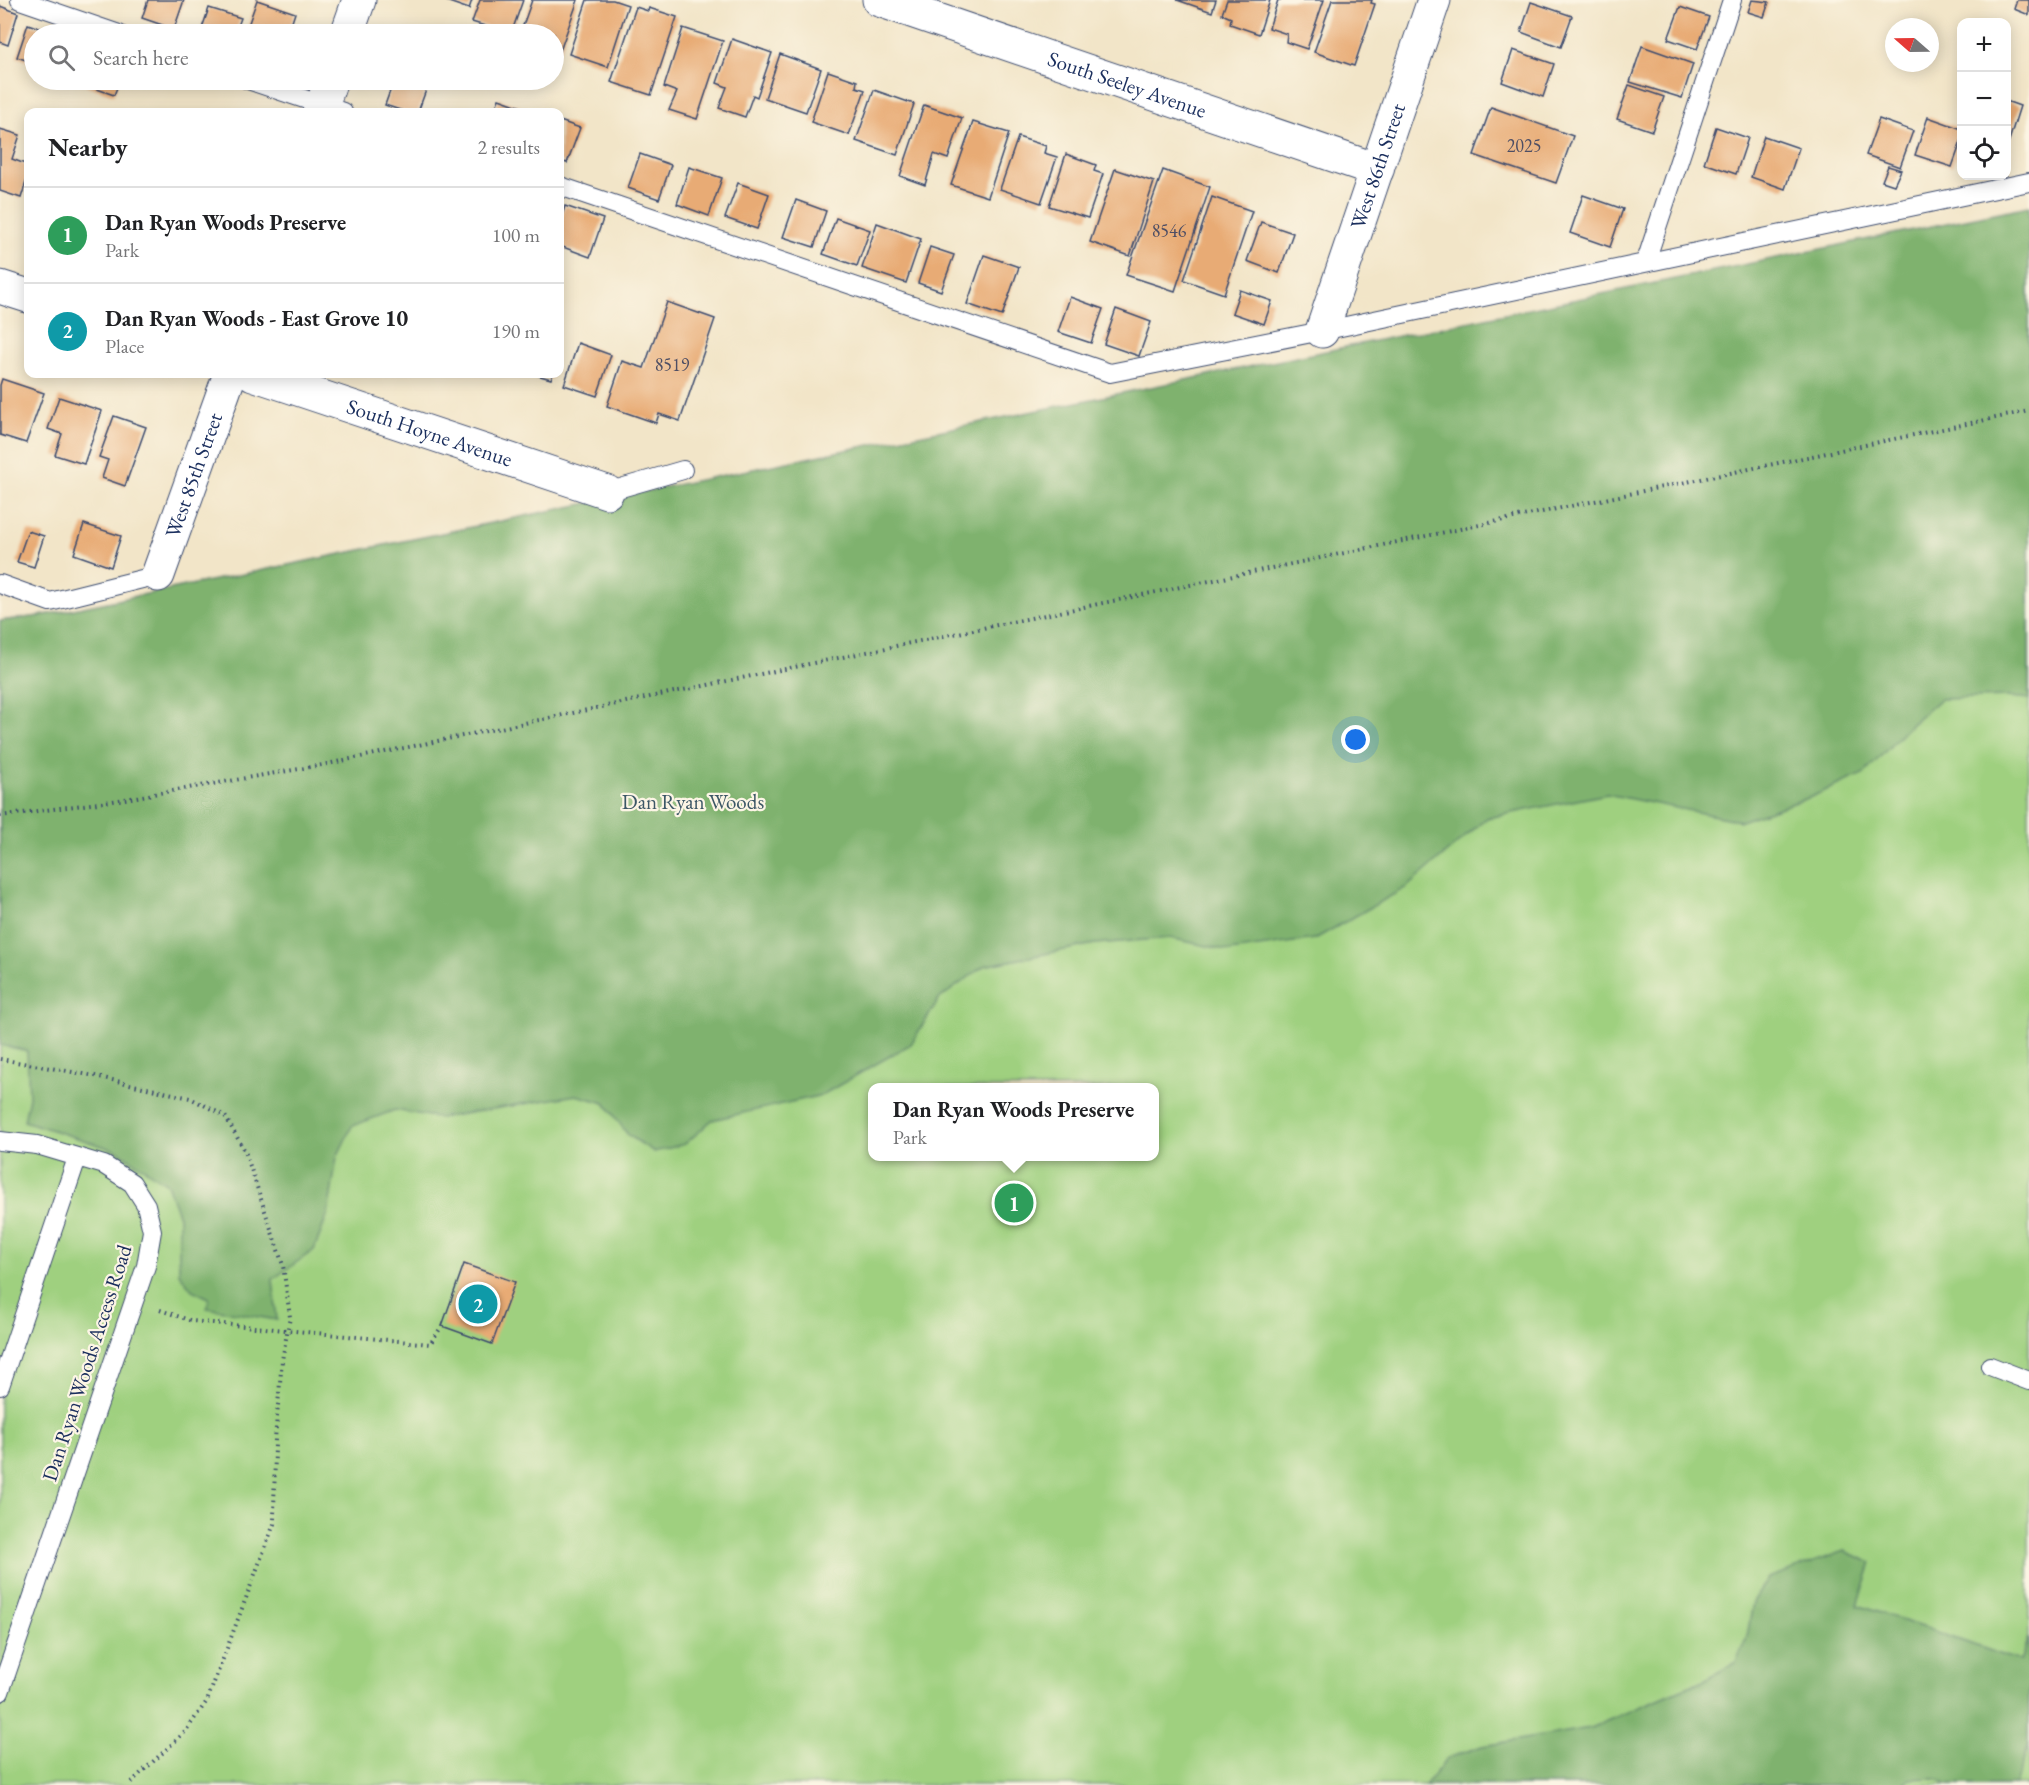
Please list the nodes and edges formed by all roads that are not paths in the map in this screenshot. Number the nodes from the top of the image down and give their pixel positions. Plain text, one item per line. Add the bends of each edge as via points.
1 (20, 0) edge
2 (359, 0) edge
3 (879, 0) edge
4 (1434, 0) edge
5 (1732, 0) edge
6 (90, 24) edge
7 (351, 24) edge
8 (285, 90) edge
9 (329, 102) edge
10 (1377, 170) junction
11 (2029, 182) edge
12 (564, 187) edge
13 (1646, 261) junction
14 (0, 287) edge
15 (24, 295) edge
16 (1322, 331) junction
17 (229, 378) edge
18 (265, 378) edge
19 (683, 470) dead end
20 (607, 492) joint
21 (158, 575) joint
22 (0, 585) edge
23 (0, 1141) edge
24 (77, 1158) junction
25 (1990, 1366) dead end
26 (2029, 1381) edge
27 (0, 1386) edge
28 (0, 1692) edge

1 - 6 lane
2 - 7 street
3 - 10 street, South Seeley Avenue
4 - 10 street, West 86th Street
5 - 13 lane
8 - 9 lane
10 - 16 street, West 86th Street
11 - 13 lane
12 - 16 lane via 1110,373
13 - 16 lane
14 - 15 street
17 - 21 street, West 85th Street
18 - 20 street, South Hoyne Avenue
19 - 20 lane
21 - 22 lane via 50,602
23 - 24 lane, Dan Ryan Woods Access Road via 37,1145
24 - 27 lane
24 - 28 lane, Dan Ryan Woods Access Road via 104,1165 132,1183 146,1205 152,1231 146,1266
25 - 26 lane

